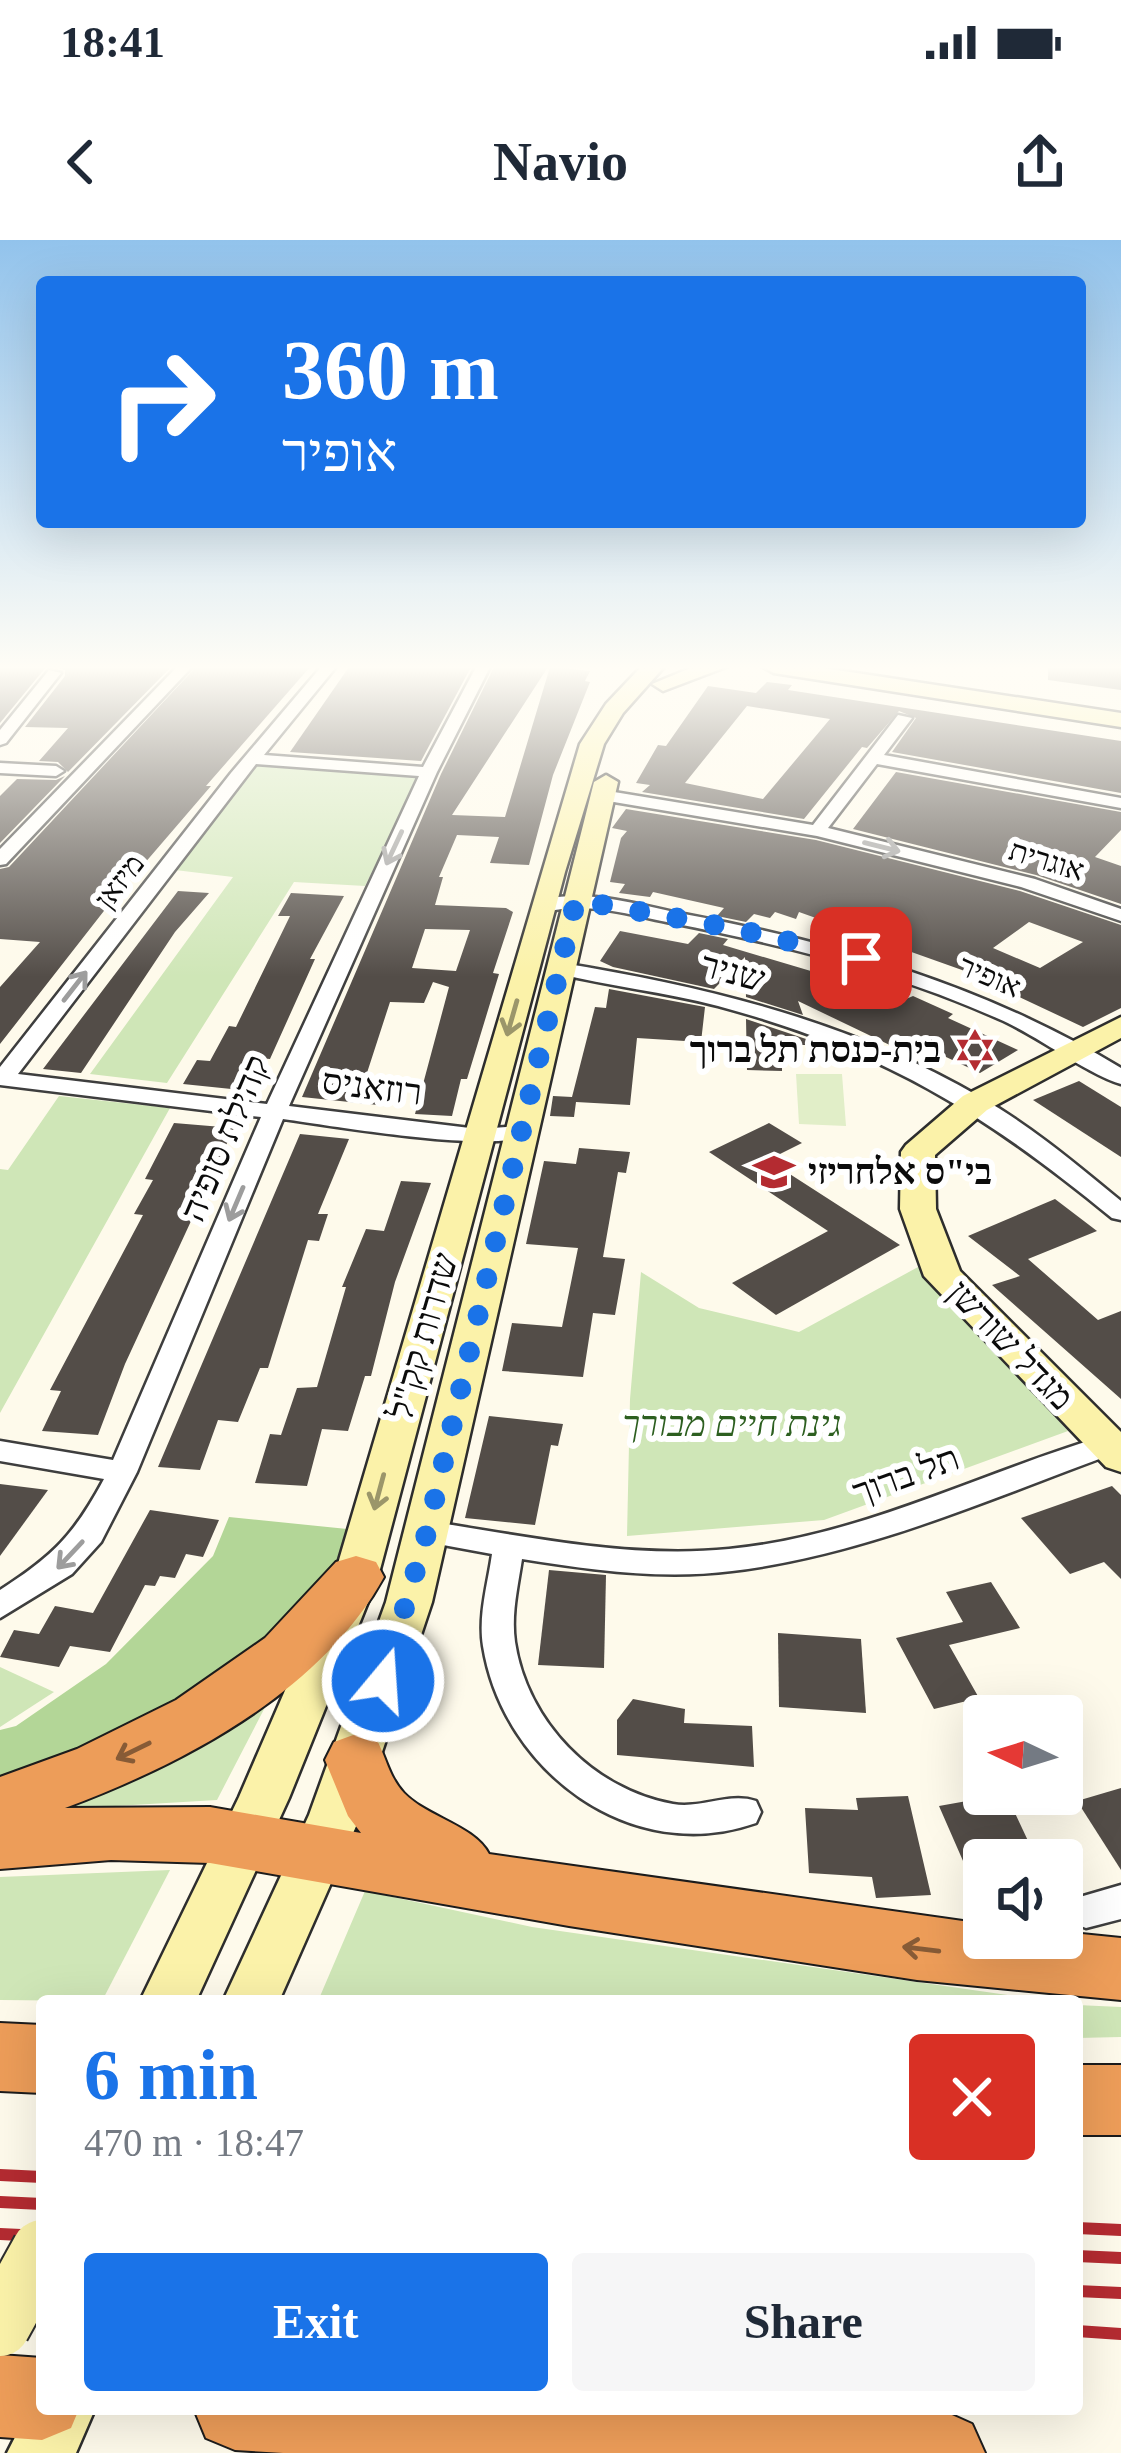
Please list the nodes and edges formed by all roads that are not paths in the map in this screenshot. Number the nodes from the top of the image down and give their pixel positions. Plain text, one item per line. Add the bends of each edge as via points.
1 (42, 770) edge
2 (86, 770) edge
3 (243, 770) edge
4 (405, 770) edge
5 (587, 770) edge
6 (612, 770) edge
7 (864, 770) edge
8 (941, 770) edge
9 (56, 771) dead end
10 (429, 772) joint
11 (602, 795) junction
12 (1121, 803) edge
13 (817, 831) junction
14 (0, 860) edge
15 (561, 903) junction
16 (1121, 914) edge
17 (562, 969) junction
18 (1121, 1026) edge
19 (1076, 1047) junction
20 (1121, 1077) edge
21 (2, 1078) edge
22 (975, 1102) junction
23 (275, 1111) junction
24 (500, 1135) junction
25 (1121, 1213) edge
26 (0, 1450) edge
27 (1114, 1451) edge
28 (122, 1472) junction
29 (427, 1532) junction
30 (508, 1544) junction
31 (356, 1577) junction
32 (0, 1606) edge
33 (356, 1760) junction
34 (0, 1804) edge
35 (743, 1812) dead end
36 (0, 1840) edge
37 (245, 1840) junction
38 (320, 1851) junction
39 (507, 1886) junction
40 (1121, 1969) edge
41 (171, 1995) edge
42 (254, 1995) edge
43 (0, 2057) edge
44 (36, 2059) edge
45 (1083, 2100) edge
46 (1121, 2100) edge
47 (36, 2261) edge
48 (0, 2326) edge
49 (0, 2396) edge
50 (36, 2398) edge
51 (59, 2415) edge
52 (332, 2415) edge
53 (41, 2453) edge
54 (943, 2453) edge

1 - 9 street
2 - 14 street
21 -> 3 street, מיזאן
4 - 10 street
5 - 15 main road, שדרות קק"ל
6 - 11 main road, שדרות קק"ל
7 - 13 street
8 - 12 street
10 -> 23 street, קהילת סופיה
11 - 13 street, אוגרית
11 - 15 main road, שדרות קק"ל
13 -> 16 street, אוגרית
15 - 17 main road, שדרות קק"ל
15 - 19 street, אופיר via 732,928 861,958
15 -> 24 main road, שדרות קק"ל
17 - 22 street, שניר via 821,1029
17 - 24 main road, שדרות קק"ל
18 - 19 main road, מגדל שורשן
19 - 20 street, אופיר
19 - 22 main road, מגדל שורשן
21 - 23 street, רוזאניס
22 - 25 street, שניר
22 - 27 main road, מגדל שורשן via 918,1152 918,1209 943,1276
23 - 24 street, רוזאניס
23 -> 28 street, קהילת סופיה
24 - 29 main road, שדרות קק"ל
24 -> 31 main road, שדרות קק"ל
26 - 28 street
27 - 30 street, תל ברוך via 850,1536 726,1560 620,1560
28 -> 32 street, קהילת סופיה via 89,1534 61,1566
29 - 30 street, תל ברוך
29 - 33 main road, שדרות קק"ל
30 - 35 street via 498,1641 510,1688 549,1755 620,1804 681,1821
31 -> 34 highway via 305,1638 191,1720
31 - 37 main road, שדרות קק"ל
33 - 38 main road, שדרות קק"ל
33 - 39 highway via 366,1795 389,1822
36 - 37 highway via 111,1832
37 - 38 highway
37 - 41 main road, שדרות קק"ל
38 - 39 highway
38 - 42 main road, שדרות קק"ל
40 -> 39 highway via 917,1949
43 - 44 highway
45 - 46 highway
47 - 48 main road, bridge
49 - 50 highway
51 - 53 main road
52 - 54 highway

